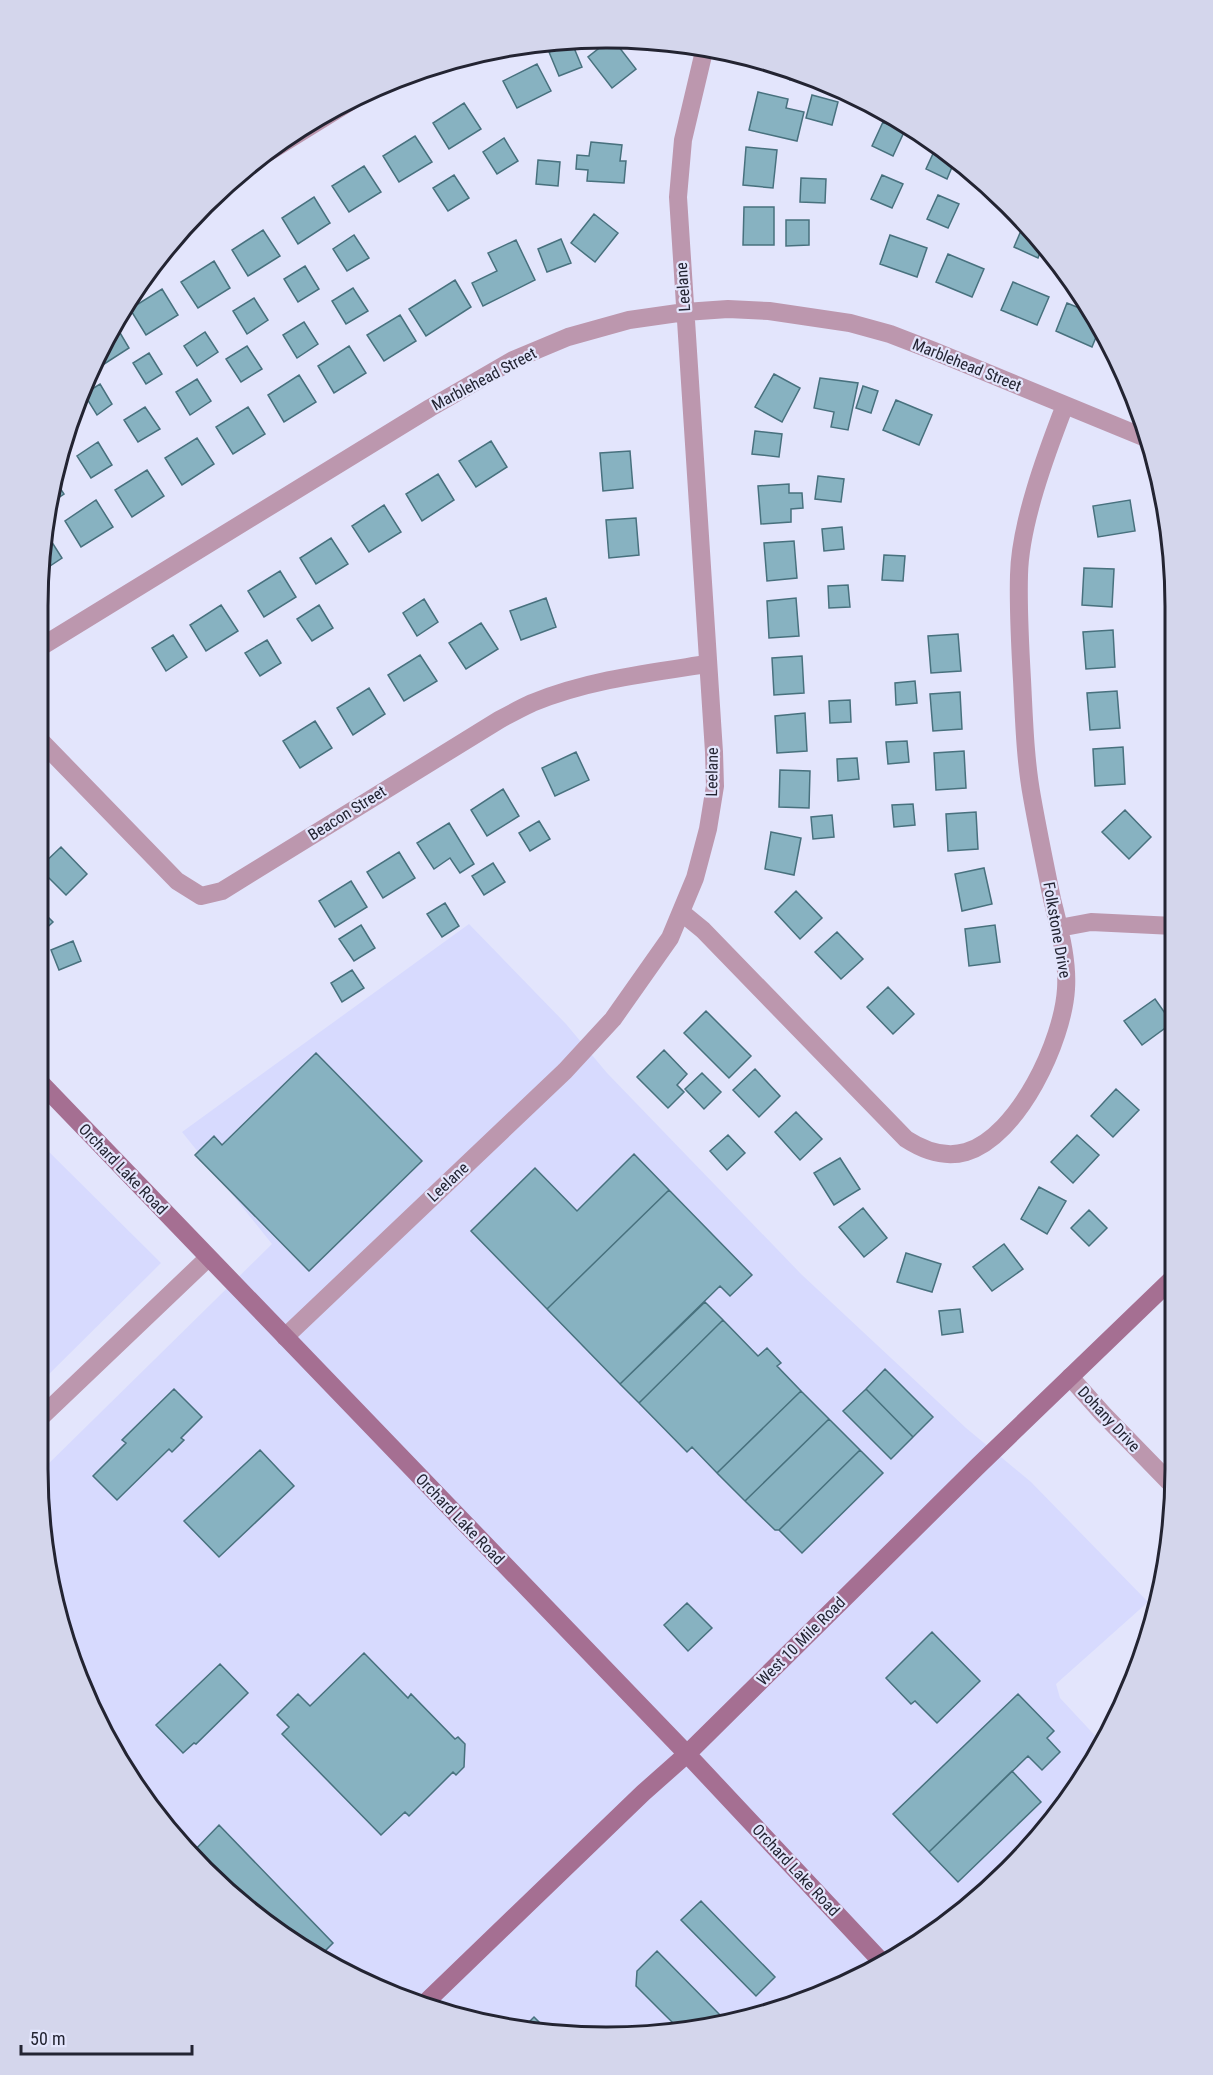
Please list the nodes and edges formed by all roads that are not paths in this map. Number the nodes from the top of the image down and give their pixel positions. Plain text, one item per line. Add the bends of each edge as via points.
1 (703, 57) edge
2 (686, 312) junction
3 (1065, 405) junction
4 (1137, 434) edge
5 (48, 642) edge
6 (707, 664) junction
7 (48, 748) edge
8 (681, 912) junction
9 (1165, 926) edge
10 (1059, 928) junction
11 (48, 1090) edge
12 (208, 1258) junction
13 (1165, 1286) edge
14 (285, 1337) junction
15 (1070, 1377) junction
16 (48, 1410) edge
17 (1165, 1477) edge
18 (687, 1754) junction
19 (877, 1957) edge
20 (431, 1998) edge

1 - 2 street, Leelane via 683,140 678,197
2 - 3 street, Marblehead Street via 769,311 850,323 890,334
2 - 5 street, Marblehead Street via 603,326 513,360
2 - 6 street, Leelane
3 - 4 street, Marblehead Street
3 - 10 street, Folkstone Drive via 1027,521 1019,573 1023,715 1031,794
6 - 7 street, Beacon Street via 642,673 532,703 222,891 201,896 177,881
6 - 8 street, Leelane via 715,786 708,830
8 - 10 street, Folkstone Drive via 906,1139 922,1149 948,1154 966,1152 987,1140 1009,1120 1039,1077 1058,1031 1066,988
8 - 14 street, Leelane via 670,938 613,1019 566,1071
9 - 10 street via 1090,922
11 - 12 main road, Orchard Lake Road
12 - 14 main road, Orchard Lake Road
12 - 16 street
13 - 15 main road, West 10 Mile Road
14 - 18 main road, Orchard Lake Road
15 - 17 street, Dohany Drive
15 - 18 main road, West 10 Mile Road
18 - 19 main road, Orchard Lake Road
18 - 20 main road, West 10 Mile Road

